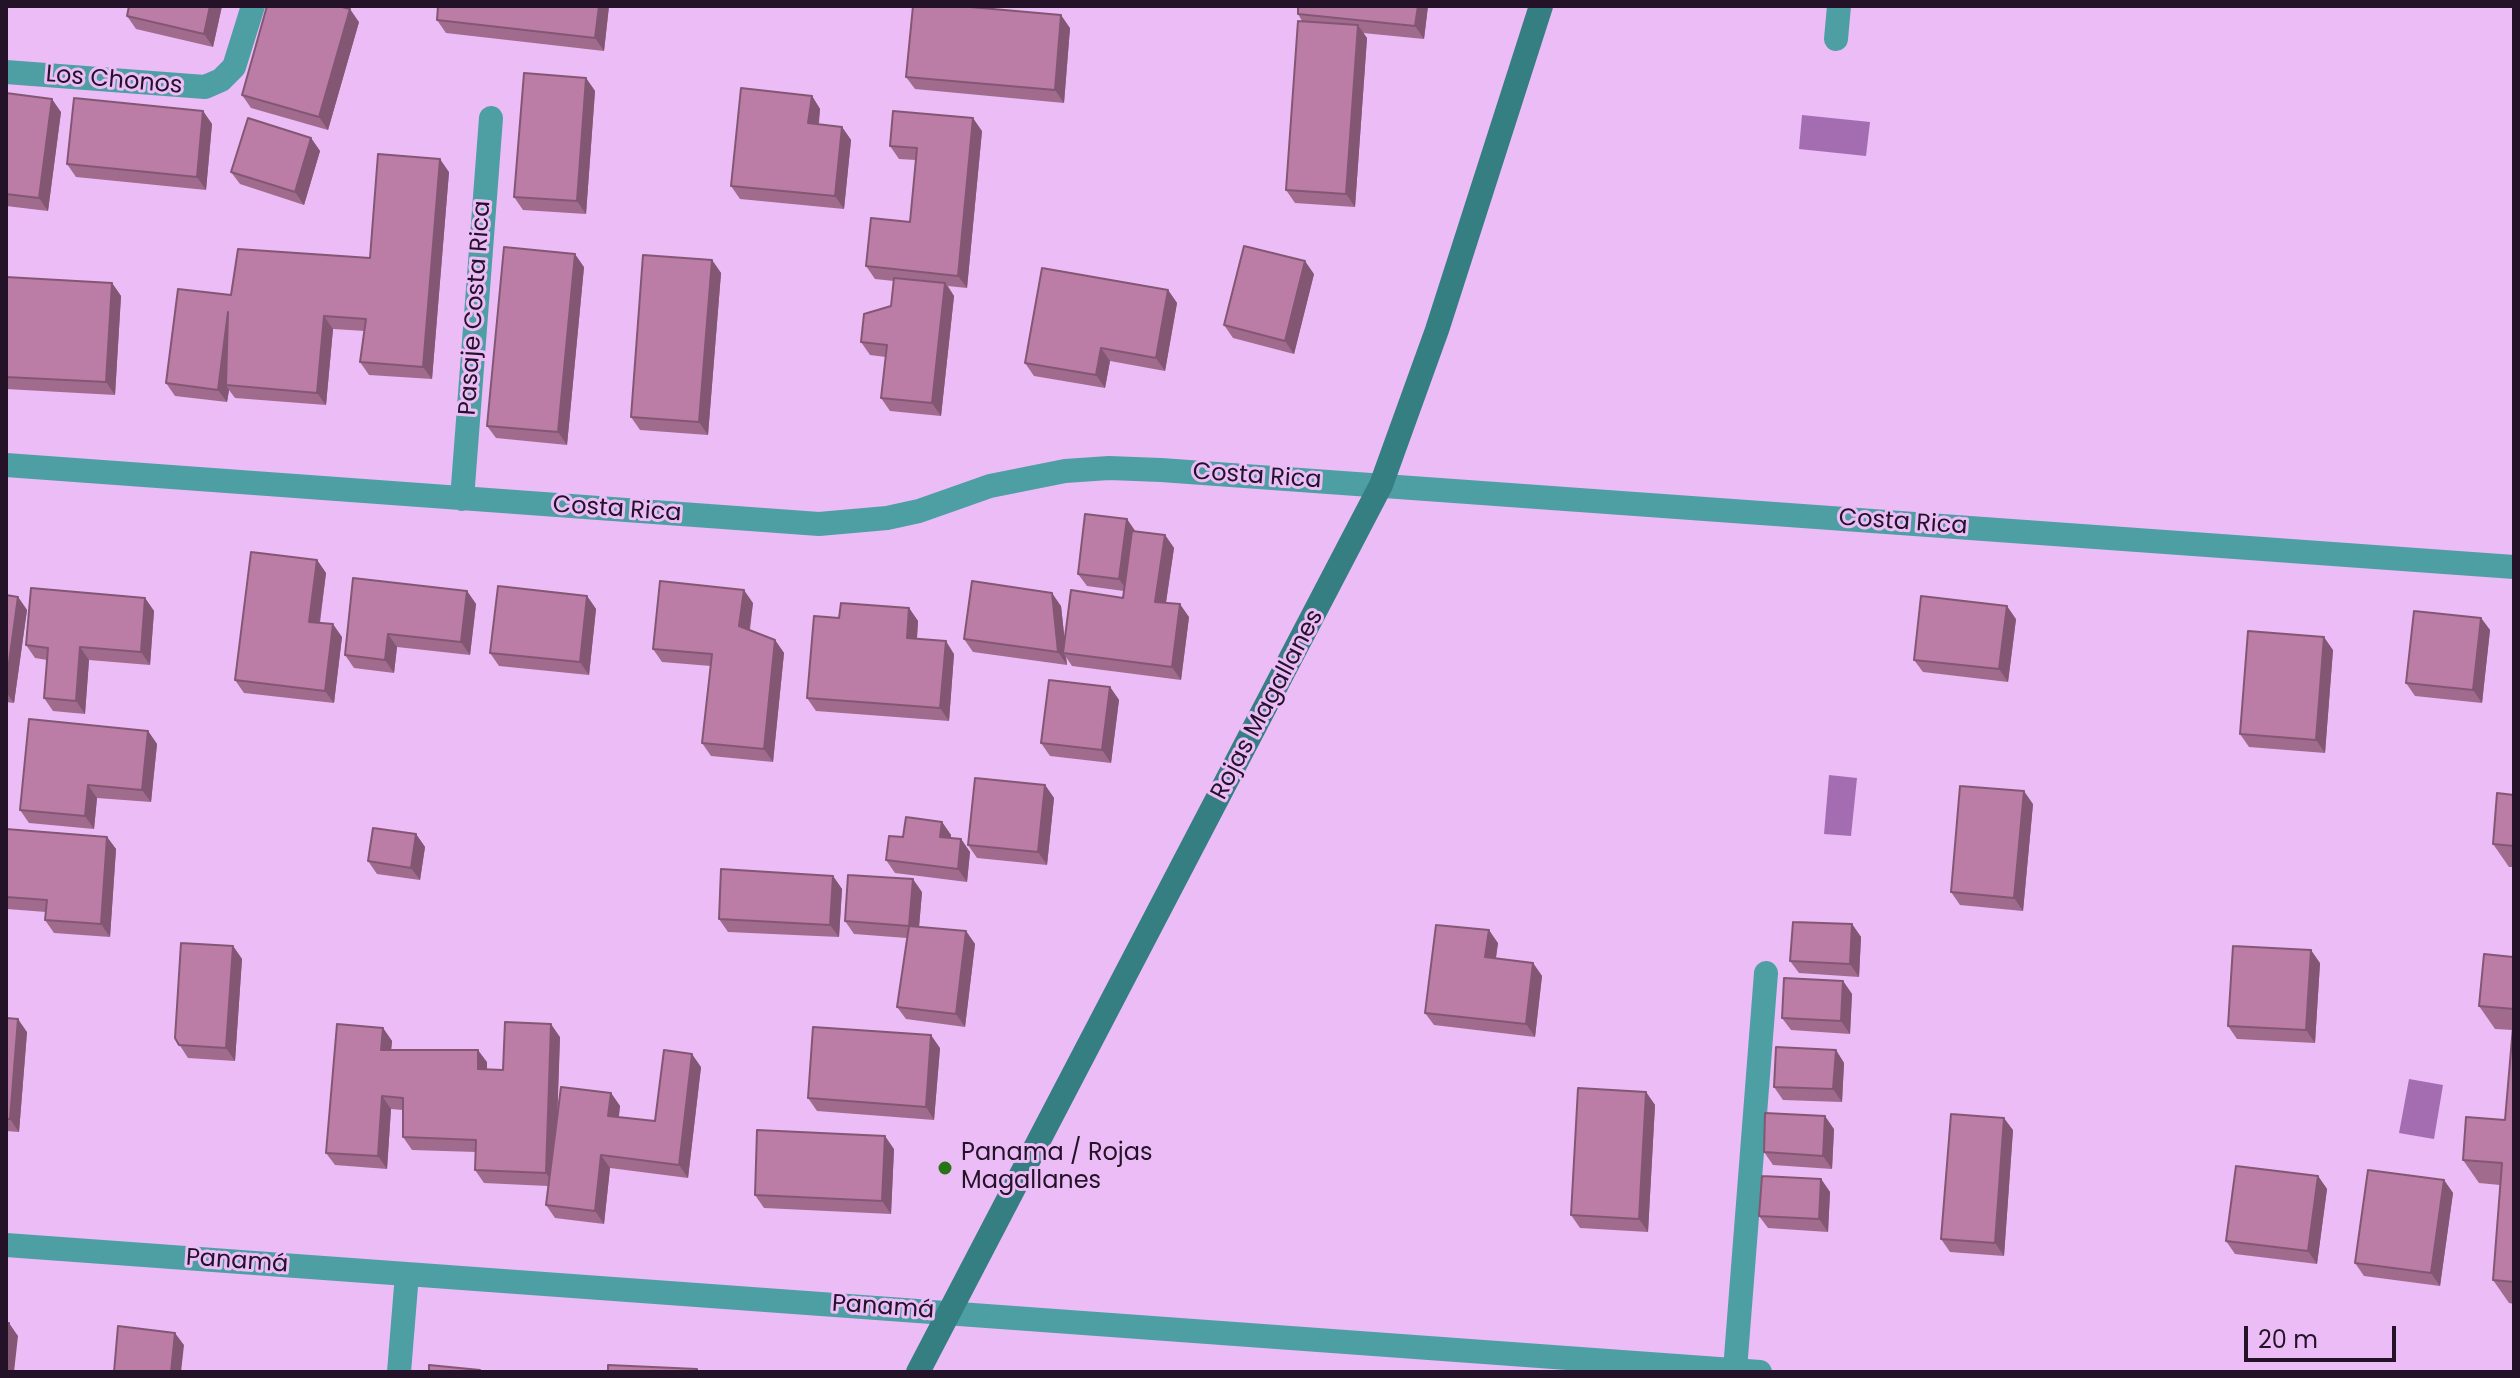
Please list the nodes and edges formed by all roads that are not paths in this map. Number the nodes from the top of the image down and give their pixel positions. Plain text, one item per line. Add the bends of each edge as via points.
1 (253, 6) edge
2 (1541, 6) edge
3 (1839, 6) edge
4 (1836, 39) dead end
5 (6, 72) edge
6 (491, 118) dead end
7 (6, 465) edge
8 (1381, 485) junction
9 (462, 499) junction
10 (2514, 567) edge
11 (1766, 973) dead end
12 (6, 1245) edge
13 (407, 1274) junction
14 (949, 1313) junction
15 (1735, 1370) edge
16 (399, 1372) edge
17 (918, 1372) edge
18 (1760, 1372) edge

1 - 5 street, Los Chonos via 234,67 205,87
2 - 8 main road, Rojas Magallanes via 1437,330
3 - 4 street
6 - 9 street, Pasaje Costa Rica
7 - 9 street, Costa Rica
8 - 9 street, Costa Rica via 1148,470 1065,471 990,486 887,518 819,524
8 - 10 street, Costa Rica
8 - 14 main road, Rojas Magallanes
11 - 15 street
12 - 13 street, Panamá
13 - 14 street, Panamá
13 - 16 street
14 - 15 street, Panamá
14 - 17 main road, Rojas Magallanes
15 - 18 street, Panamá

